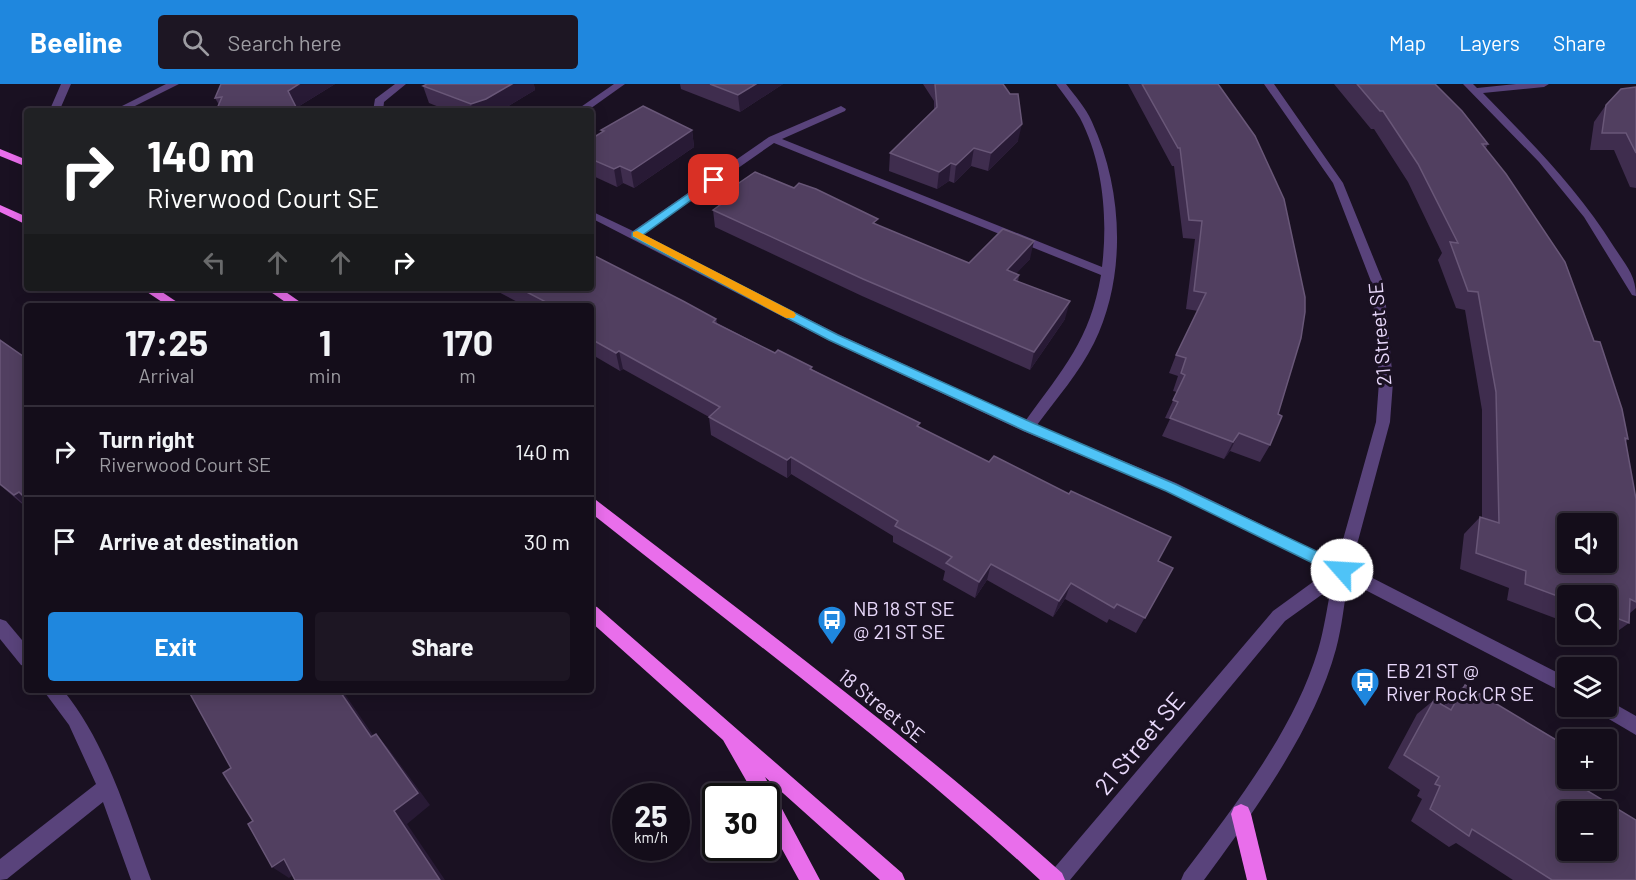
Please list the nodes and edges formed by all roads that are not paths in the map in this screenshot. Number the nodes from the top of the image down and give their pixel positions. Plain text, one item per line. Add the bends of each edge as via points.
1 (66, 84) edge
2 (174, 84) edge
3 (401, 84) edge
4 (620, 84) edge
5 (1062, 84) edge
6 (1269, 84) edge
7 (1468, 84) edge
8 (1544, 84) edge
9 (1477, 92) junction
10 (56, 108) edge
11 (123, 108) edge
12 (377, 108) edge
13 (584, 108) edge
14 (841, 109) dead end
15 (773, 139) junction
16 (0, 152) edge
17 (24, 163) edge
18 (0, 208) edge
19 (594, 215) edge
20 (24, 220) edge
21 (635, 235) junction
22 (1109, 274) junction
23 (152, 291) edge
24 (276, 291) edge
25 (1636, 292) edge
26 (172, 303) edge
27 (295, 303) edge
28 (1028, 427) junction
29 (594, 506) edge
30 (1342, 570) junction
31 (594, 615) edge
32 (0, 626) edge
33 (24, 655) edge
34 (1557, 681) edge
35 (54, 693) edge
36 (1617, 714) edge
37 (1636, 726) edge
38 (724, 728) junction
39 (757, 783) edge
40 (107, 787) junction
41 (1241, 814) junction
42 (780, 824) edge
43 (0, 872) edge
44 (141, 880) edge
45 (810, 880) edge
46 (895, 880) edge
47 (1056, 880) edge
48 (1191, 880) edge
49 (1257, 880) edge

1 - 10 street
2 - 11 street
3 - 12 street via 384,94
4 - 13 street
5 - 22 street via 1086,120 1105,170
6 - 30 street, 21 Street SE via 1338,183 1378,284 1386,382 1383,422
7 - 9 street
8 - 9 street
9 - 25 street via 1543,160 1589,216
14 - 15 street
15 - 21 street
15 - 22 street
16 - 17 main road
18 - 20 main road
19 - 21 street
21 - 28 street via 833,337
22 - 28 street via 1094,329 1076,362
23 - 26 main road
24 - 27 main road
28 - 30 street via 1171,488
29 - 47 main road, 18 Street SE via 850,707
30 - 34 street
30 - 41 street, 21 Street SE via 1328,650 1302,714
30 - 47 street, 21 Street SE via 1280,616
31 - 38 main road
32 - 33 street
35 - 40 street via 75,719
36 - 37 street
38 - 39 main road
38 - 46 main road
40 - 43 street
40 - 44 street
41 - 48 street, 21 Street SE
41 - 49 main road
42 - 45 main road

